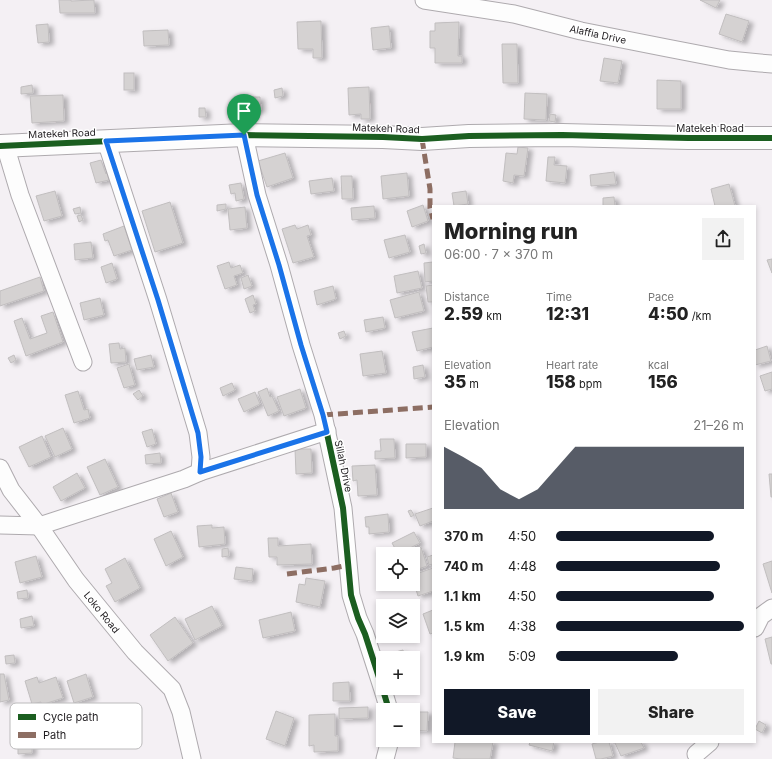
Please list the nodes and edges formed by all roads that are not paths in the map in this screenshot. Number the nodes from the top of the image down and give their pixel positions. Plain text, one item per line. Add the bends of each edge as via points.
1 (424, 0) edge
2 (517, 7) edge
3 (772, 64) edge
4 (244, 135) junction
5 (772, 138) edge
6 (106, 141) junction
7 (2, 146) edge
8 (84, 362) dead end
9 (327, 432) junction
10 (0, 468) edge
11 (200, 472) junction
12 (0, 525) edge
13 (39, 526) junction
14 (772, 608) edge
15 (756, 626) edge
16 (387, 703) edge
17 (708, 743) edge
18 (388, 747) edge
19 (695, 752) edge
20 (192, 759) edge
21 (385, 759) edge

1 - 2 street, Alaffia Drive
2 - 3 street, Alaffia Drive via 581,31 729,60
4 - 5 street, Matekeh Road via 422,139 562,135
4 - 6 street, Matekeh Road
4 - 9 street, Sillah Drive via 257,195
6 - 7 street, Matekeh Road
6 - 11 street via 198,433
7 - 8 street
9 - 11 street
9 - 16 street, Sillah Drive via 343,508 351,595
10 - 13 street, Loko Road via 11,490
11 - 13 street
12 - 13 street
13 - 20 street, Loko Road via 76,580 135,652 172,690 181,712
14 - 15 street via 761,616
17 - 19 street
18 - 21 street

